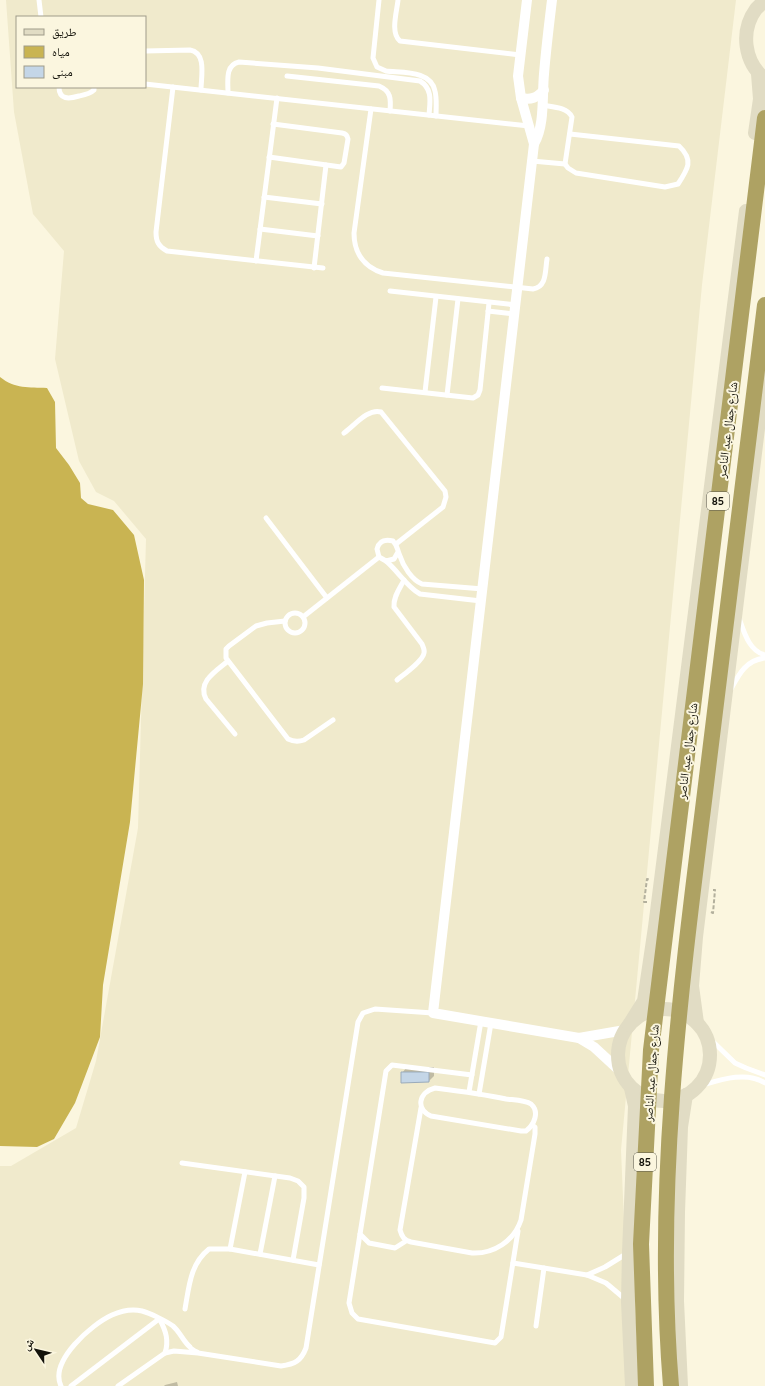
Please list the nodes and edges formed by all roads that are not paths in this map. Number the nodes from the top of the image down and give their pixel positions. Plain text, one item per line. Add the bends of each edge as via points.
1 (40, 0) edge
2 (379, 0) edge
3 (398, 0) edge
4 (527, 0) edge
5 (552, 0) edge
6 (765, 0) edge
7 (42, 16) edge
8 (146, 51) edge
9 (520, 55) junction
10 (287, 76) dead end
11 (762, 76) edge
12 (146, 84) edge
13 (173, 87) junction
14 (59, 88) edge
15 (94, 88) edge
16 (201, 90) junction
17 (544, 90) junction
18 (228, 93) junction
19 (277, 98) junction
20 (521, 98) junction
21 (542, 105) junction
22 (371, 109) junction
23 (390, 111) junction
24 (429, 115) junction
25 (436, 116) junction
26 (765, 118) edge
27 (273, 124) junction
28 (530, 126) junction
29 (570, 134) junction
30 (534, 144) junction
31 (269, 157) junction
32 (532, 160) junction
33 (565, 164) junction
34 (326, 165) junction
35 (264, 197) junction
36 (322, 204) junction
37 (260, 229) junction
38 (318, 236) junction
39 (547, 259) dead end
40 (256, 261) junction
41 (314, 268) junction
42 (323, 268) dead end
43 (518, 288) junction
44 (390, 292) dead end
45 (436, 297) junction
46 (458, 299) junction
47 (489, 303) junction
48 (765, 305) edge
49 (515, 310) junction
50 (488, 311) junction
51 (765, 371) edge
52 (382, 388) dead end
53 (425, 392) junction
54 (447, 395) junction
55 (344, 433) dead end
56 (266, 518) dead end
57 (396, 544) junction
58 (398, 552) junction
59 (379, 558) junction
60 (386, 561) junction
61 (404, 580) junction
62 (483, 589) junction
63 (327, 598) junction
64 (481, 601) junction
65 (736, 610) junction
66 (302, 617) junction
67 (285, 621) junction
68 (765, 655) edge
69 (765, 658) edge
70 (228, 661) junction
71 (397, 680) dead end
72 (724, 703) junction
73 (333, 720) dead end
74 (235, 734) dead end
75 (433, 1013) junction
76 (481, 1021) junction
77 (491, 1023) junction
78 (627, 1027) junction
79 (700, 1028) junction
80 (579, 1038) junction
81 (620, 1071) junction
82 (472, 1075) junction
83 (765, 1075) edge
84 (765, 1083) edge
85 (631, 1088) junction
86 (691, 1091) junction
87 (469, 1092) junction
88 (479, 1094) junction
89 (421, 1108) junction
90 (532, 1125) junction
91 (182, 1163) dead end
92 (245, 1172) junction
93 (275, 1176) junction
94 (518, 1231) junction
95 (360, 1234) junction
96 (406, 1241) junction
97 (230, 1249) junction
98 (629, 1252) junction
99 (260, 1254) junction
100 (293, 1260) junction
101 (513, 1262) junction
102 (319, 1265) junction
103 (544, 1268) junction
104 (587, 1275) junction
105 (628, 1302) junction
106 (185, 1310) dead end
107 (159, 1319) junction
108 (536, 1326) dead end
109 (165, 1353) junction
110 (198, 1353) junction
111 (61, 1386) edge
112 (71, 1386) edge
113 (118, 1386) edge
114 (632, 1386) edge
115 (646, 1386) edge
116 (671, 1386) edge
117 (682, 1386) edge

1 - 7 lane
2 - 25 lane via 373,54 375,63 381,70 428,79 435,89
3 - 9 lane via 394,33 400,41
4 - 9 street
5 - 17 street
6 - 11 main road via 749,21 746,35 746,49 751,62
8 - 16 lane via 196,52 202,60
9 - 20 street via 518,76
10 - 23 lane via 379,86 390,96
11 - 78 main road via 655,927 644,1000
12 - 13 lane
13 - 16 lane
13 - 40 lane via 156,232 158,243 167,251
14 - 15 lane via 62,96 69,99 90,93
16 - 18 lane
17 - 20 street via 534,98
17 - 21 street
18 - 19 lane
18 - 24 lane via 228,72 235,63 318,68 420,81 429,91
19 - 22 lane
19 - 27 lane
20 - 28 street
21 - 29 lane via 564,109 570,113
21 - 30 street via 539,132
22 - 23 lane
22 - 43 lane via 354,233 355,247 361,259 370,268 382,273
23 - 24 lane
24 - 25 lane
25 - 28 lane
26 - 115 highway, شارع جمال عبد الناصر / 85 via 651,1050 641,1244
27 - 31 lane
27 - 34 lane via 346,133 348,139 343,166
28 - 30 street
29 - 33 lane
29 - 33 lane via 679,146 685,151 687,171 678,184 665,187 576,173
30 - 32 street
31 - 34 lane
31 - 35 lane
32 - 33 lane
32 - 43 street
34 - 36 lane
35 - 36 lane
35 - 37 lane
36 - 38 lane
37 - 38 lane
37 - 40 lane
38 - 41 lane
39 - 43 lane via 541,286 533,289
40 - 41 lane
41 - 42 lane
43 - 49 street
44 - 45 lane
45 - 46 lane
45 - 53 lane
46 - 47 lane
46 - 54 lane
47 - 49 lane
47 - 50 lane
48 - 116 highway, شارع جمال عبد الناصر / 85 via 686,941 676,1053 666,1243 666,1302
49 - 50 lane
49 - 62 street
50 - 54 lane via 480,393 473,398
51 - 65 main road
52 - 53 lane
53 - 54 lane
55 - 57 lane via 369,413 381,412 445,491 443,507
56 - 63 lane
57 - 58 lane
57 - 59 lane via 389,540 381,542 377,549
58 - 60 lane via 394,559
58 - 62 lane via 404,565 422,584
59 - 60 lane
59 - 63 lane
60 - 61 lane
61 - 64 lane via 413,589 425,595
61 - 71 lane via 395,597 394,607 422,644 424,653 420,661
62 - 64 street
63 - 66 lane
64 - 75 street
65 - 68 lane via 752,648
65 - 72 main road
66 - 67 lane via 300,614 292,613
66 - 67 lane via 304,624 297,632 290,631
67 - 70 lane via 261,624 251,629 226,649
69 - 72 lane via 748,664 738,676
70 - 73 lane via 288,739 293,742 304,740
70 - 74 lane via 208,679 203,694
72 - 79 main road via 692,986
75 - 76 street
75 - 102 lane via 375,1009 363,1013 358,1022
76 - 77 street
76 - 82 lane
77 - 80 street
77 - 88 lane
78 - 79 main road via 644,1014 663,1009 681,1012
78 - 80 street
78 - 81 main road via 620,1041 618,1053
79 - 83 lane via 735,1062
79 - 86 main road via 708,1042 710,1058 706,1074
80 - 81 street via 594,1047
81 - 85 main road
82 - 87 lane
82 - 95 lane via 392,1064 386,1071
84 - 86 lane via 746,1076 722,1080
85 - 86 main road via 658,1101 675,1100
85 - 98 main road via 635,1112
86 - 117 main road via 681,1127 678,1212 677,1301
87 - 88 lane
87 - 89 lane via 428,1089 422,1097
88 - 90 lane via 526,1102 536,1114
89 - 90 lane via 425,1114 431,1116 521,1131 526,1131
89 - 96 lane via 400,1230
90 - 94 lane via 535,1134
91 - 92 lane
92 - 93 lane
92 - 97 lane
93 - 99 lane
93 - 100 lane via 298,1181 304,1187
94 - 96 lane via 501,1246 480,1254
94 - 101 lane
95 - 96 lane via 369,1243 395,1248
95 - 101 lane via 349,1304 352,1313 358,1319 494,1343 501,1337
97 - 99 lane
97 - 106 lane via 209,1249 201,1255 193,1269
98 - 104 lane
98 - 105 main road
99 - 100 lane
100 - 102 lane
101 - 103 lane
102 - 110 lane via 306,1348 302,1357 292,1364 281,1366
103 - 104 lane
103 - 108 lane
104 - 105 lane via 614,1288
105 - 114 main road
107 - 109 lane via 167,1337
107 - 110 lane via 172,1326
107 - 111 lane via 142,1311 129,1310 113,1314 102,1321 81,1336 71,1348 59,1375
107 - 112 lane
109 - 110 lane
109 - 113 lane

